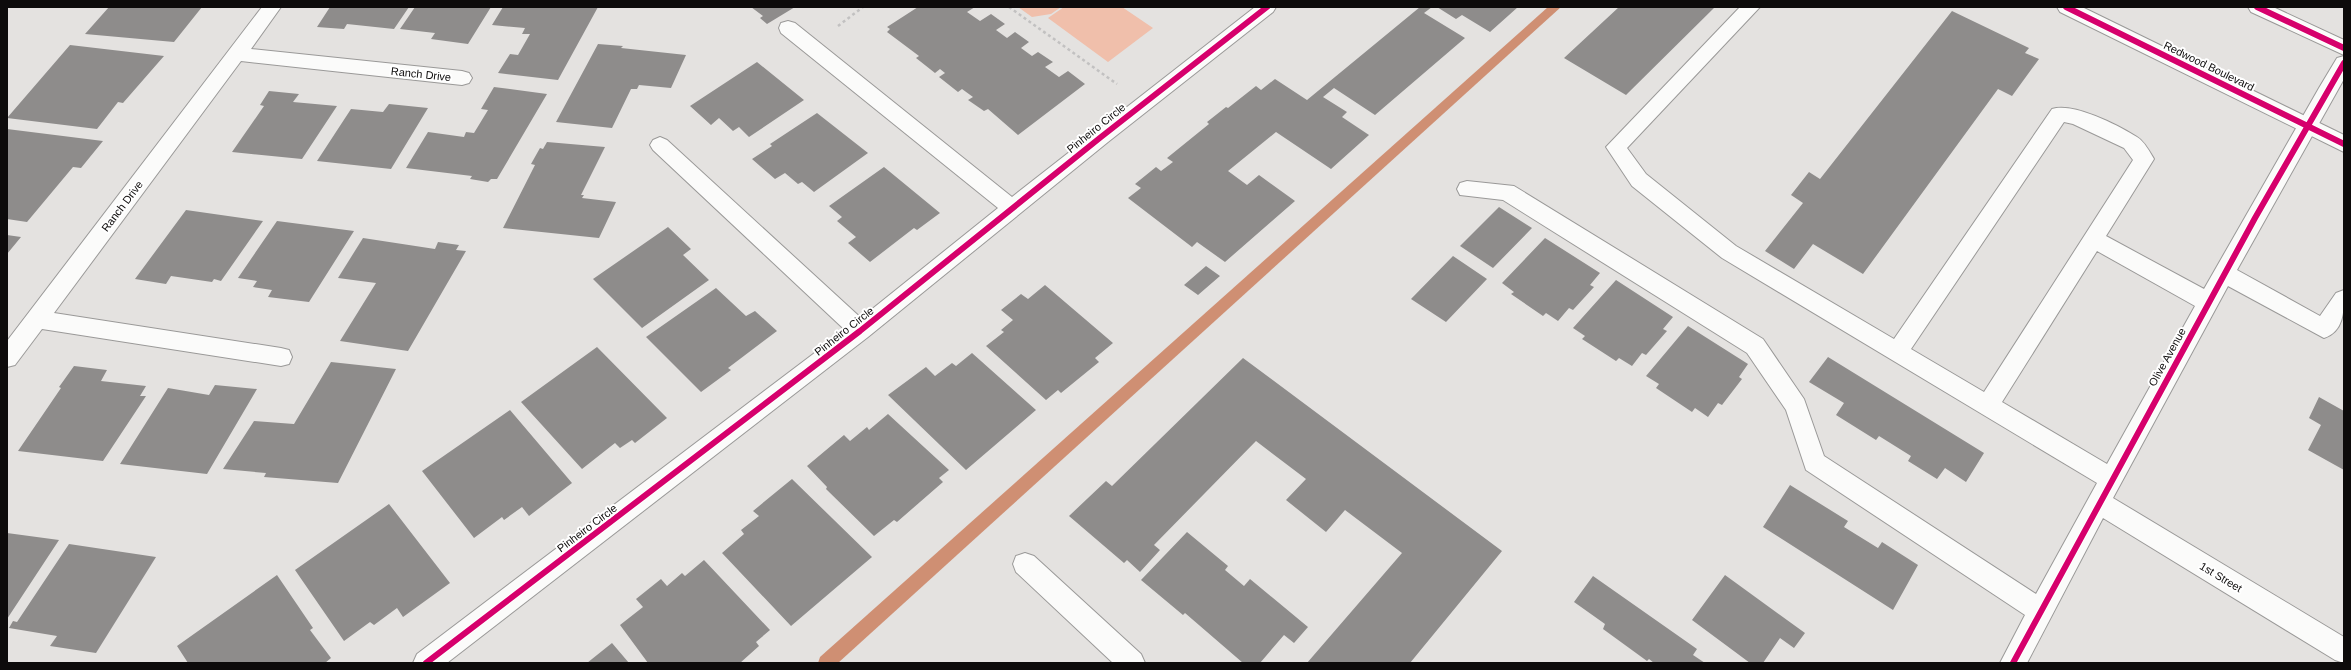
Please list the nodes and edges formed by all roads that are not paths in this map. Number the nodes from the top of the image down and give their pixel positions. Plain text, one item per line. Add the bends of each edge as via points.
1 (272, 7) edge
2 (1267, 7) edge
3 (1751, 7) edge
4 (2066, 7) edge
5 (2258, 7) edge
6 (788, 28) dead end
7 (2344, 48) edge
8 (236, 54) junction
9 (2344, 63) edge
10 (462, 78) dead end
11 (2306, 125) junction
12 (2344, 144) edge
13 (660, 145) dead end
14 (1468, 189) dead end
15 (1012, 208) junction
16 (2093, 239) junction
17 (2224, 273) junction
18 (2344, 299) edge
19 (2208, 302) junction
20 (37, 319) junction
21 (860, 331) junction
22 (1897, 352) junction
23 (281, 356) dead end
24 (7, 358) edge
25 (1988, 405) junction
26 (2111, 479) junction
27 (2098, 502) junction
28 (1025, 564) dead end
29 (2040, 611) junction
30 (2344, 651) edge
31 (426, 663) edge
32 (1132, 663) edge
33 (2013, 663) edge

1 - 8 street, Ranch Drive
2 - 15 street, Pinheiro Circle
3 - 22 street via 1616,147 1639,180 1729,252
4 - 11 street, Redwood Boulevard
5 - 7 street
6 - 15 street
8 - 10 street, Ranch Drive
8 - 20 street, Ranch Drive
9 - 11 street, Olive Avenue
11 - 12 street, Redwood Boulevard
11 - 17 street, Olive Avenue
13 - 21 street, Pinheiro Circle
14 - 29 street via 1507,192 1755,346 1796,406 1814,463
15 - 21 street, Pinheiro Circle
16 - 19 street
16 - 22 street via 2144,159 2131,143 2077,117 2059,114
16 - 25 street
17 - 18 street via 2324,330
17 - 19 street, Olive Avenue
19 - 26 street, Olive Avenue
20 - 23 street
20 - 24 street, Ranch Drive
21 - 31 street, Pinheiro Circle
22 - 25 street
25 - 26 street
26 - 27 street, Olive Avenue
27 - 29 street, Olive Avenue
27 - 30 street, 1st Street
28 - 32 street
29 - 33 street, Olive Avenue

